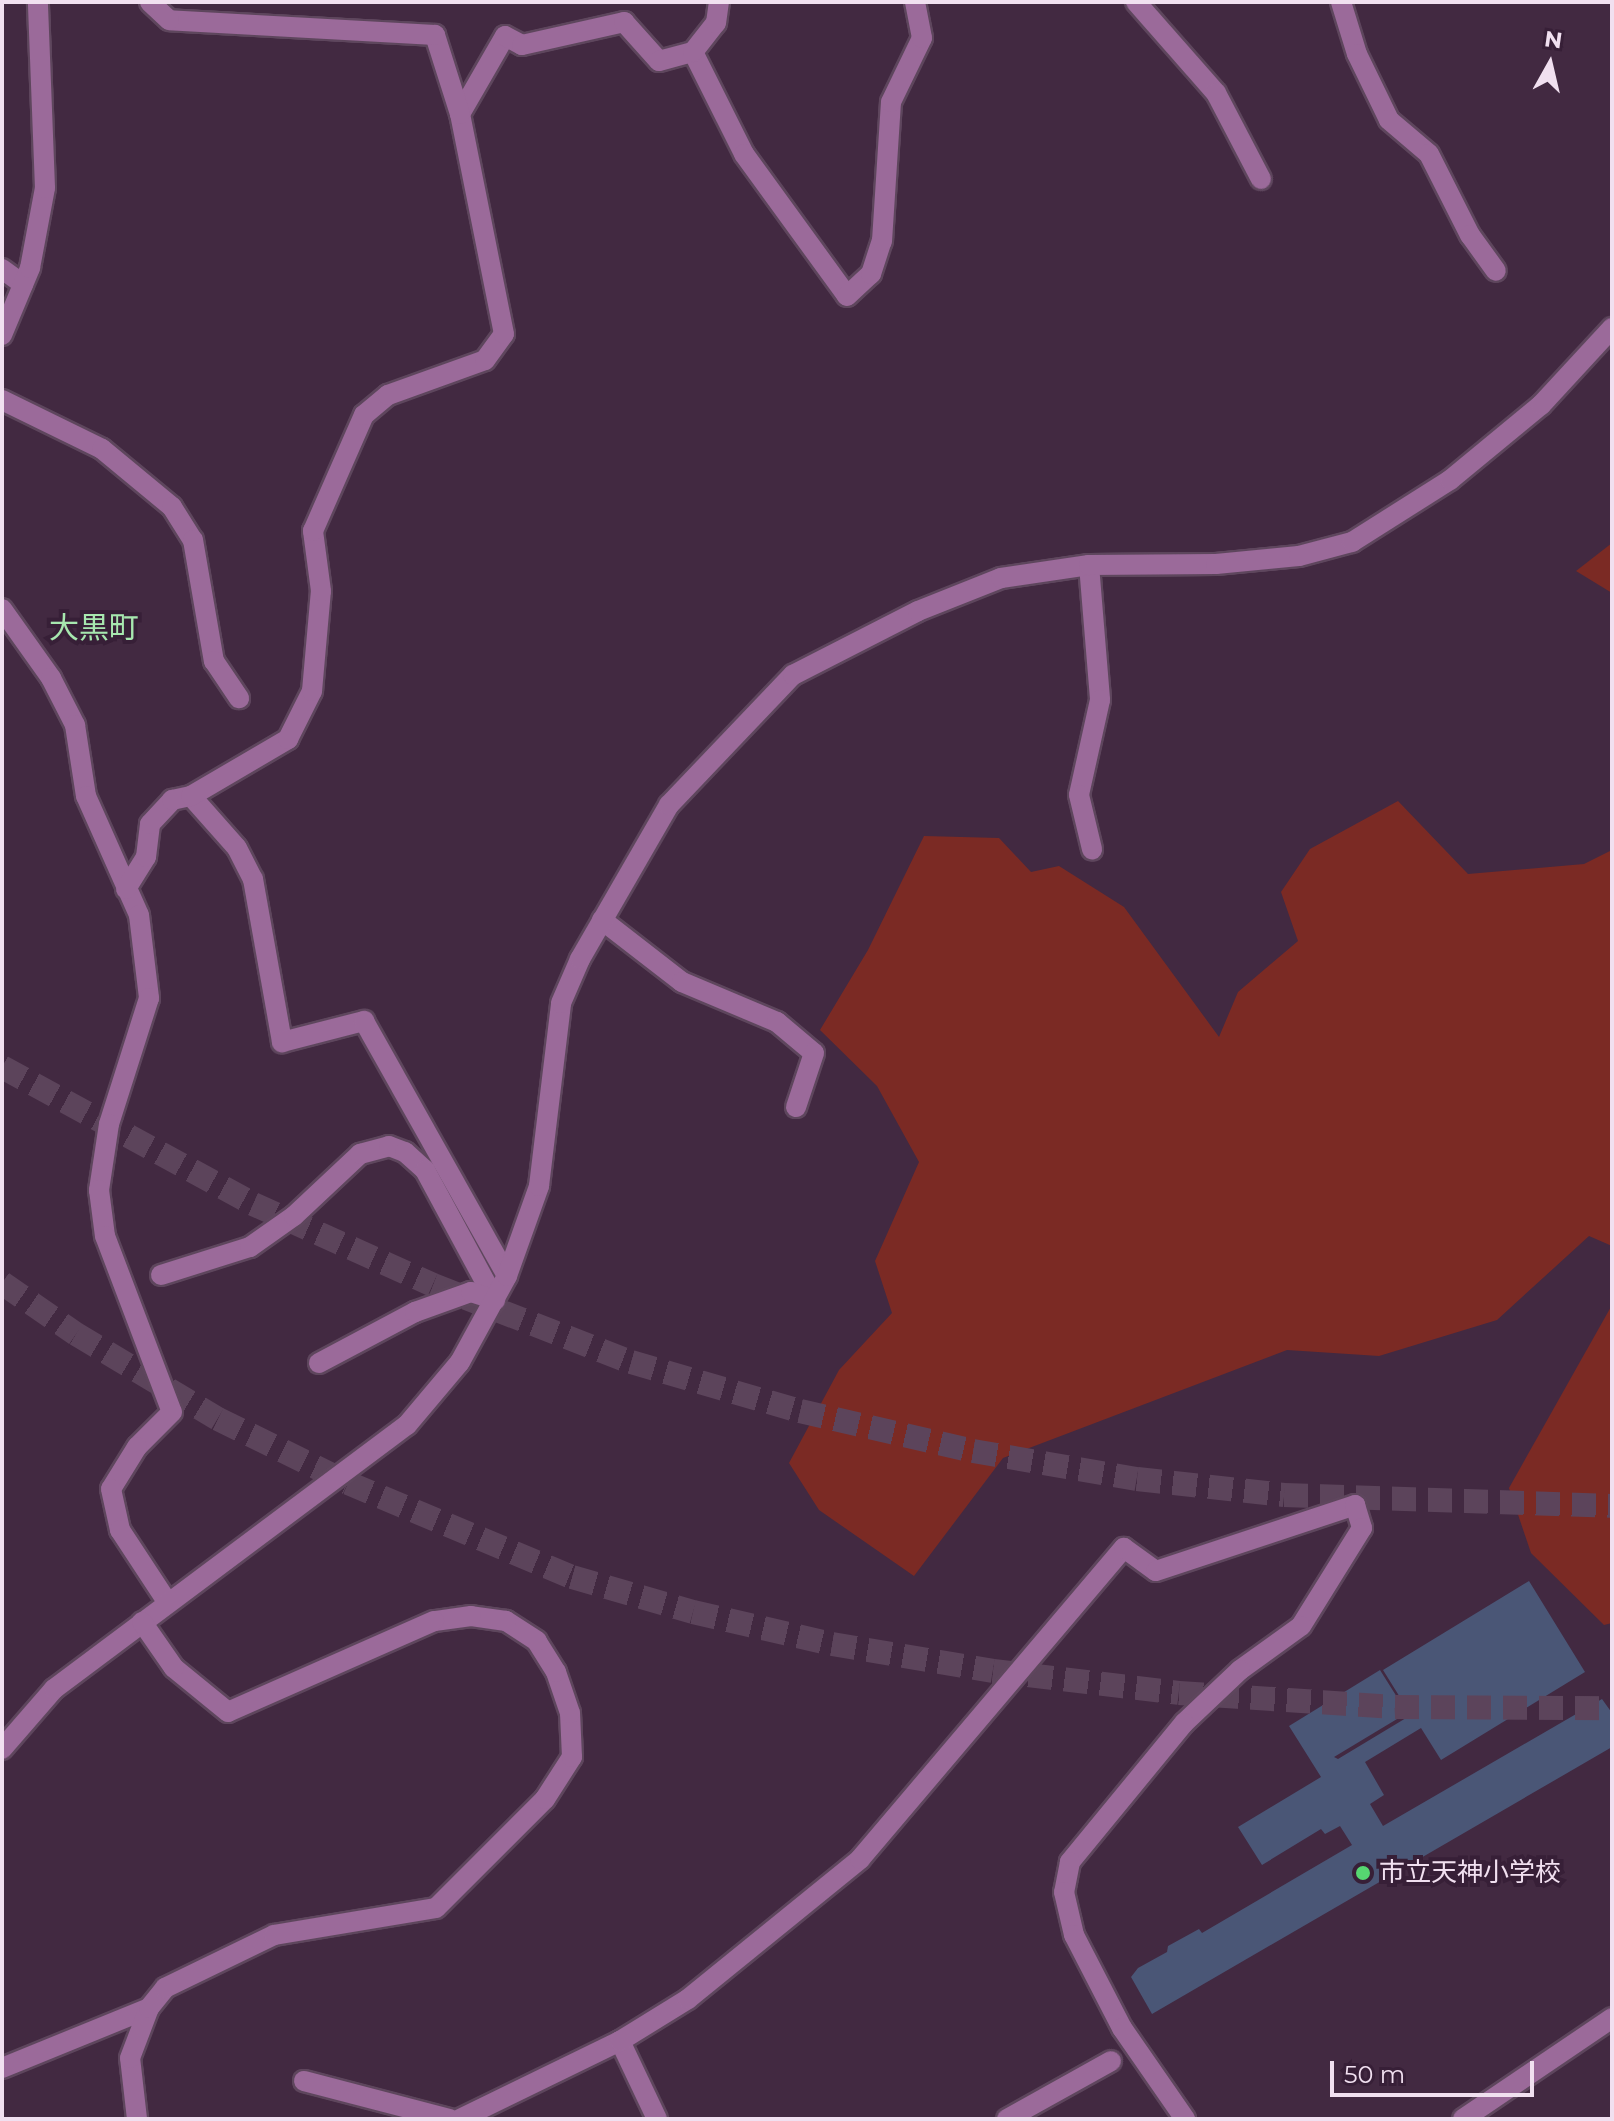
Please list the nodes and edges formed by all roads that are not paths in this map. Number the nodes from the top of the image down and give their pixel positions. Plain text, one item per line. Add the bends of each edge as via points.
1 (38, 2) edge
2 (150, 2) edge
3 (719, 2) edge
4 (915, 2) edge
5 (1136, 2) edge
6 (1341, 2) edge
7 (693, 52) junction
8 (460, 114) junction
9 (1261, 179) dead end
10 (2, 269) edge
11 (1496, 271) dead end
12 (23, 284) junction
13 (1612, 328) edge
14 (2, 335) edge
15 (2, 400) edge
16 (1089, 565) junction
17 (2, 609) edge
18 (239, 698) dead end
19 (191, 796) junction
20 (1092, 849) dead end
21 (126, 889) junction
22 (602, 920) junction
23 (796, 1107) dead end
24 (161, 1275) dead end
25 (507, 1276) junction
26 (495, 1300) junction
27 (319, 1363) dead end
28 (168, 1603) junction
29 (142, 1622) junction
30 (2, 1749) edge
31 (149, 2008) junction
32 (1612, 2018) edge
33 (620, 2041) junction
34 (1111, 2061) dead end
35 (2, 2068) edge
36 (304, 2081) dead end
37 (137, 2119) edge
38 (450, 2119) edge
39 (460, 2119) edge
40 (657, 2119) edge
41 (1007, 2119) edge
42 (1185, 2119) edge
43 (1463, 2119) edge

1 - 12 street via 45,188
2 - 8 street via 169,20 435,35
3 - 7 street via 716,23
4 - 7 street via 922,38 891,102 882,241 871,274 847,296 744,154
5 - 9 street via 1216,93
6 - 11 street via 1357,54 1389,120 1429,154 1470,235
7 - 8 street via 659,61 624,22 522,45 505,36
8 - 19 street via 504,334 485,360 388,395 364,415 313,531 321,591 312,691 288,739
10 - 12 street
12 - 14 street
13 - 16 street via 1541,405 1450,480 1352,542 1299,556 1216,564
15 - 18 street via 102,449 172,507 193,540 214,661
16 - 20 street via 1100,700 1079,795
16 - 22 street via 1001,578 918,611 793,675 669,805
17 - 21 street via 51,678 75,725 86,796
19 - 21 street via 172,800 150,824 146,857
19 - 25 street via 237,848 253,879 282,1042 364,1021
21 - 28 street via 139,915 149,998 109,1124 99,1190 105,1236 172,1412 137,1447 111,1489 120,1530
22 - 23 street via 682,982 777,1022 814,1053
22 - 25 street via 561,1003 539,1186
24 - 26 street via 250,1247 294,1216 360,1154 389,1146 425,1170
25 - 26 street
26 - 27 street via 471,1292 415,1312
26 - 28 street via 460,1362 407,1425
28 - 29 street
29 - 30 street via 54,1689
29 - 31 street via 174,1668 228,1712 434,1621 471,1616 506,1621 537,1641 556,1672 570,1713 572,1757 545,1799 436,1908 274,1935 195,1970 165,1988
31 - 35 street
31 - 37 street via 130,2058
32 - 43 street
33 - 39 street
33 - 40 street
33 - 42 street via 688,1999 860,1859 1124,1548 1156,1571 1355,1505 1362,1528 1301,1626 1240,1670 1184,1723 1070,1862 1064,1892 1074,1935 1128,2038
34 - 41 street
36 - 38 street

